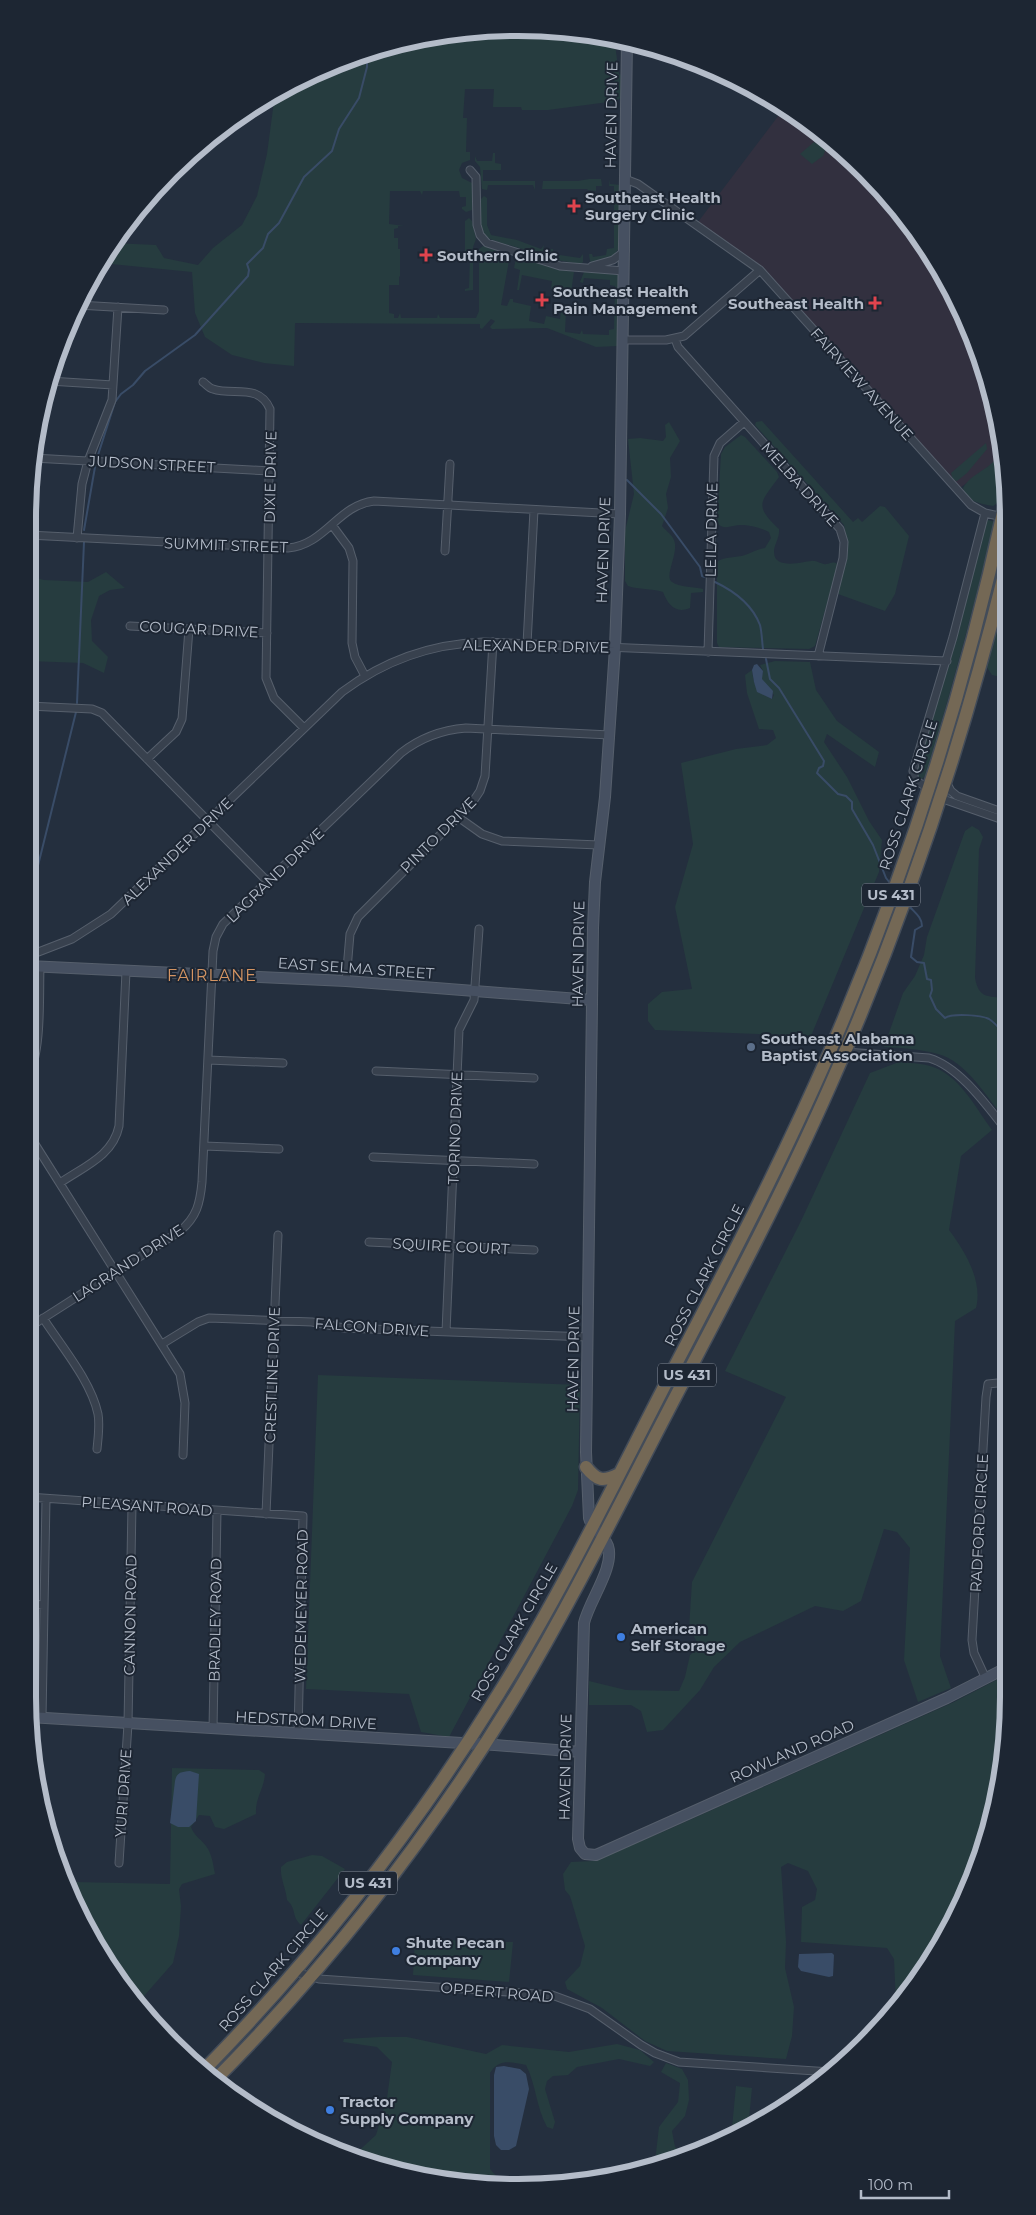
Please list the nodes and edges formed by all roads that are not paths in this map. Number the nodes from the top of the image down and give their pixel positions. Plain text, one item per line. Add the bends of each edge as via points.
1 (628, 50) edge
2 (470, 170) dead end
3 (625, 179) junction
4 (624, 251) junction
5 (587, 268) junction
6 (624, 270) junction
7 (760, 270) junction
8 (86, 305) edge
9 (118, 307) junction
10 (164, 310) dead end
11 (675, 339) junction
12 (623, 340) junction
13 (56, 381) edge
14 (203, 382) dead end
15 (113, 385) junction
16 (744, 422) junction
17 (40, 458) edge
18 (88, 461) junction
19 (450, 464) dead end
20 (270, 471) junction
21 (448, 505) junction
22 (534, 510) junction
23 (984, 513) junction
24 (620, 514) junction
25 (1000, 514) edge
26 (332, 525) junction
27 (1000, 530) edge
28 (36, 535) edge
29 (77, 538) junction
30 (268, 547) junction
31 (445, 551) dead end
32 (1000, 590) edge
33 (130, 626) dead end
34 (189, 629) junction
35 (267, 633) junction
36 (493, 642) junction
37 (527, 644) junction
38 (615, 648) junction
39 (708, 652) junction
40 (818, 656) junction
41 (947, 661) junction
42 (365, 676) junction
43 (36, 706) edge
44 (304, 728) junction
45 (488, 730) junction
46 (610, 735) junction
47 (148, 759) junction
48 (933, 773) junction
49 (946, 782) junction
50 (928, 788) junction
51 (938, 804) junction
52 (1000, 811) edge
53 (458, 817) junction
54 (1000, 820) edge
55 (208, 822) junction
56 (599, 845) junction
57 (268, 882) junction
58 (479, 929) dead end
59 (36, 953) edge
60 (36, 967) edge
61 (40, 967) junction
62 (126, 971) junction
63 (212, 974) junction
64 (346, 982) junction
65 (475, 991) junction
66 (592, 1000) junction
67 (832, 1046) junction
68 (36, 1051) edge
69 (845, 1052) junction
70 (208, 1060) junction
71 (283, 1064) dead end
72 (376, 1072) dead end
73 (457, 1075) junction
74 (534, 1078) dead end
75 (1000, 1123) edge
76 (36, 1146) edge
77 (204, 1146) junction
78 (279, 1149) dead end
79 (784, 1153) junction
80 (373, 1157) dead end
81 (453, 1160) junction
82 (797, 1160) junction
83 (534, 1164) dead end
84 (60, 1183) junction
85 (278, 1235) dead end
86 (368, 1242) dead end
87 (450, 1246) junction
88 (534, 1250) dead end
89 (116, 1272) junction
90 (43, 1318) junction
91 (274, 1321) junction
92 (36, 1323) edge
93 (446, 1332) junction
94 (588, 1337) junction
95 (162, 1344) junction
96 (680, 1356) junction
97 (693, 1363) junction
98 (1000, 1383) edge
99 (98, 1449) dead end
100 (183, 1455) dead end
101 (586, 1467) junction
102 (619, 1474) junction
103 (36, 1498) edge
104 (46, 1499) junction
105 (132, 1505) junction
106 (217, 1511) junction
107 (266, 1514) junction
108 (591, 1527) junction
109 (603, 1536) junction
110 (36, 1604) edge
111 (44, 1605) junction
112 (1000, 1672) edge
113 (986, 1679) junction
114 (37, 1718) edge
115 (42, 1718) junction
116 (128, 1724) junction
117 (213, 1729) junction
118 (298, 1734) junction
119 (467, 1744) junction
120 (485, 1744) junction
121 (580, 1752) junction
122 (586, 1854) joint
123 (119, 1863) dead end
124 (296, 1972) junction
125 (310, 1978) junction
126 (209, 2066) edge
127 (821, 2071) edge
128 (220, 2075) edge

1 - 3 street, HAVEN DRIVE
2 - 5 street via 476,177 477,225 483,239 493,246 551,264
3 - 4 street, HAVEN DRIVE
3 - 7 street, FAIRVIEW AVENUE via 638,184
4 - 5 street via 613,260
4 - 6 street, HAVEN DRIVE
5 - 6 street
6 - 12 street, HAVEN DRIVE
7 - 11 street via 691,332
7 - 23 street, FAIRVIEW AVENUE via 960,494
8 - 9 street
9 - 10 street
9 - 15 street
11 - 12 street
11 - 16 street, MELBA DRIVE via 678,347
12 - 24 street, HAVEN DRIVE
13 - 15 street
14 - 20 street, DIXIE DRIVE via 212,389 258,394 266,402 271,412
15 - 18 street via 112,400
16 - 39 street, LEILA DRIVE via 720,443 714,456
16 - 40 street, MELBA DRIVE via 837,525 843,536 843,558
17 - 18 street, JUDSON STREET
18 - 20 street, JUDSON STREET
18 - 29 street via 80,497
19 - 21 street
20 - 30 street, DIXIE DRIVE
21 - 22 street, SUMMIT STREET
21 - 26 street, SUMMIT STREET via 368,502 350,509
21 - 31 street
22 - 24 street, SUMMIT STREET
22 - 37 street
23 - 25 street, FAIRVIEW AVENUE
23 - 41 street
24 - 38 street, HAVEN DRIVE
26 - 30 street, SUMMIT STREET via 317,538 300,546
26 - 42 street via 352,557 352,643
27 - 48 highway, ROSS CLARK CIRCLE / US 431
28 - 29 street, SUMMIT STREET
29 - 30 street, SUMMIT STREET
30 - 35 street, DIXIE DRIVE
32 - 49 highway, ROSS CLARK CIRCLE / US 431
33 - 34 street, COUGAR DRIVE
34 - 35 street, COUGAR DRIVE
34 - 47 street via 182,719 176,732
35 - 44 street, DIXIE DRIVE via 266,674 270,690
36 - 37 street, ALEXANDER DRIVE
36 - 42 street, ALEXANDER DRIVE via 460,643 429,649 396,660
36 - 45 street, PINTO DRIVE
37 - 38 street, ALEXANDER DRIVE
38 - 39 street, ALEXANDER DRIVE
38 - 46 street, HAVEN DRIVE
39 - 40 street, ALEXANDER DRIVE
40 - 41 street, ALEXANDER DRIVE
41 - 50 street via 913,771 915,780
42 - 44 street, ALEXANDER DRIVE via 342,692
43 - 47 street via 99,711
44 - 55 street, ALEXANDER DRIVE
45 - 46 street, LAGRAND DRIVE
45 - 53 street, PINTO DRIVE via 482,786 475,800
45 - 57 street, LAGRAND DRIVE via 450,730 413,744
46 - 56 street, HAVEN DRIVE
47 - 55 street
48 - 50 highway, ROSS CLARK CIRCLE / US 431
48 - 51 highway
49 - 51 highway, ROSS CLARK CIRCLE / US 431
49 - 52 street via 957,796
50 - 51 highway
50 - 67 highway, ROSS CLARK CIRCLE / US 431 via 890,899
51 - 54 street
51 - 69 highway, ROSS CLARK CIRCLE / US 431 via 894,931
53 - 56 street via 482,834 502,841
53 - 64 street, PINTO DRIVE via 358,917 349,941
55 - 57 street
55 - 59 street, ALEXANDER DRIVE via 111,914 72,939
56 - 66 street, HAVEN DRIVE via 594,898
57 - 63 street, LAGRAND DRIVE via 219,930 213,950
58 - 65 street, TORINO DRIVE
60 - 61 street, EAST SELMA STREET
61 - 62 street, EAST SELMA STREET
61 - 68 street
62 - 63 street, EAST SELMA STREET
62 - 84 street via 117,1136 106,1153
63 - 64 street, EAST SELMA STREET
63 - 70 street, LAGRAND DRIVE
64 - 65 street, EAST SELMA STREET
65 - 66 street, EAST SELMA STREET
65 - 73 street, TORINO DRIVE via 472,1006 459,1030
66 - 94 street, HAVEN DRIVE
67 - 69 street
67 - 79 highway, ROSS CLARK CIRCLE / US 431
69 - 75 street via 940,1061 955,1071
69 - 82 highway, ROSS CLARK CIRCLE / US 431
70 - 71 street
70 - 77 street, LAGRAND DRIVE
72 - 73 street
73 - 74 street
73 - 81 street, TORINO DRIVE
76 - 84 street
77 - 78 street
77 - 89 street, LAGRAND DRIVE via 201,1199 191,1222
79 - 82 highway
79 - 96 highway, ROSS CLARK CIRCLE / US 431
80 - 81 street
81 - 83 street
81 - 87 street, TORINO DRIVE
82 - 97 highway, ROSS CLARK CIRCLE / US 431
84 - 89 street
85 - 91 street, CRESTLINE DRIVE
86 - 87 street, SQUIRE COURT
87 - 88 street, SQUIRE COURT
87 - 93 street, TORINO DRIVE
89 - 90 street, LAGRAND DRIVE
89 - 95 street
90 - 92 street, LAGRAND DRIVE
90 - 99 street via 94,1401 98,1416
91 - 93 street, FALCON DRIVE via 312,1322 344,1328
91 - 95 street, FALCON DRIVE via 209,1318
91 - 107 street, CRESTLINE DRIVE
93 - 94 street, FALCON DRIVE
94 - 101 street, HAVEN DRIVE
95 - 100 street via 180,1374 184,1388
96 - 97 highway
96 - 102 highway, ROSS CLARK CIRCLE / US 431
97 - 109 highway, ROSS CLARK CIRCLE / US 431
98 - 113 street, RADFORD CIRCLE via 988,1384 986,1397 972,1640 974,1653
101 - 102 highway via 601,1480
101 - 108 street, HAVEN DRIVE
102 - 108 highway, ROSS CLARK CIRCLE / US 431
103 - 104 street, PLEASANT ROAD
104 - 105 street, PLEASANT ROAD
104 - 111 street
105 - 106 street, PLEASANT ROAD
105 - 116 street, CANNON ROAD
106 - 107 street, PLEASANT ROAD
106 - 117 street, BRADLEY ROAD
107 - 118 street, WEDEMEYER ROAD via 303,1516
108 - 109 street
108 - 119 highway, ROSS CLARK CIRCLE / US 431 via 536,1630
109 - 120 highway, ROSS CLARK CIRCLE / US 431 via 551,1633
109 - 121 street, HAVEN DRIVE via 609,1549 609,1562 584,1623
110 - 111 street
111 - 115 street
112 - 113 street, ROWLAND ROAD
113 - 122 street, ROWLAND ROAD via 596,1855
114 - 115 street, HEDSTROM DRIVE
115 - 116 street, HEDSTROM DRIVE
116 - 117 street, HEDSTROM DRIVE
116 - 123 street, YURI DRIVE
117 - 118 street, HEDSTROM DRIVE
118 - 119 street, HEDSTROM DRIVE
119 - 120 street, HEDSTROM DRIVE
119 - 124 highway, ROSS CLARK CIRCLE / US 431 via 373,1877
120 - 121 street, HEDSTROM DRIVE
120 - 125 highway, ROSS CLARK CIRCLE / US 431 via 384,1886
121 - 122 street, HAVEN DRIVE via 578,1839
124 - 125 street, OPPERT ROAD
124 - 126 highway, ROSS CLARK CIRCLE / US 431
125 - 127 street, OPPERT ROAD via 552,1995 590,2009 641,2045 679,2062
125 - 128 highway, ROSS CLARK CIRCLE / US 431

